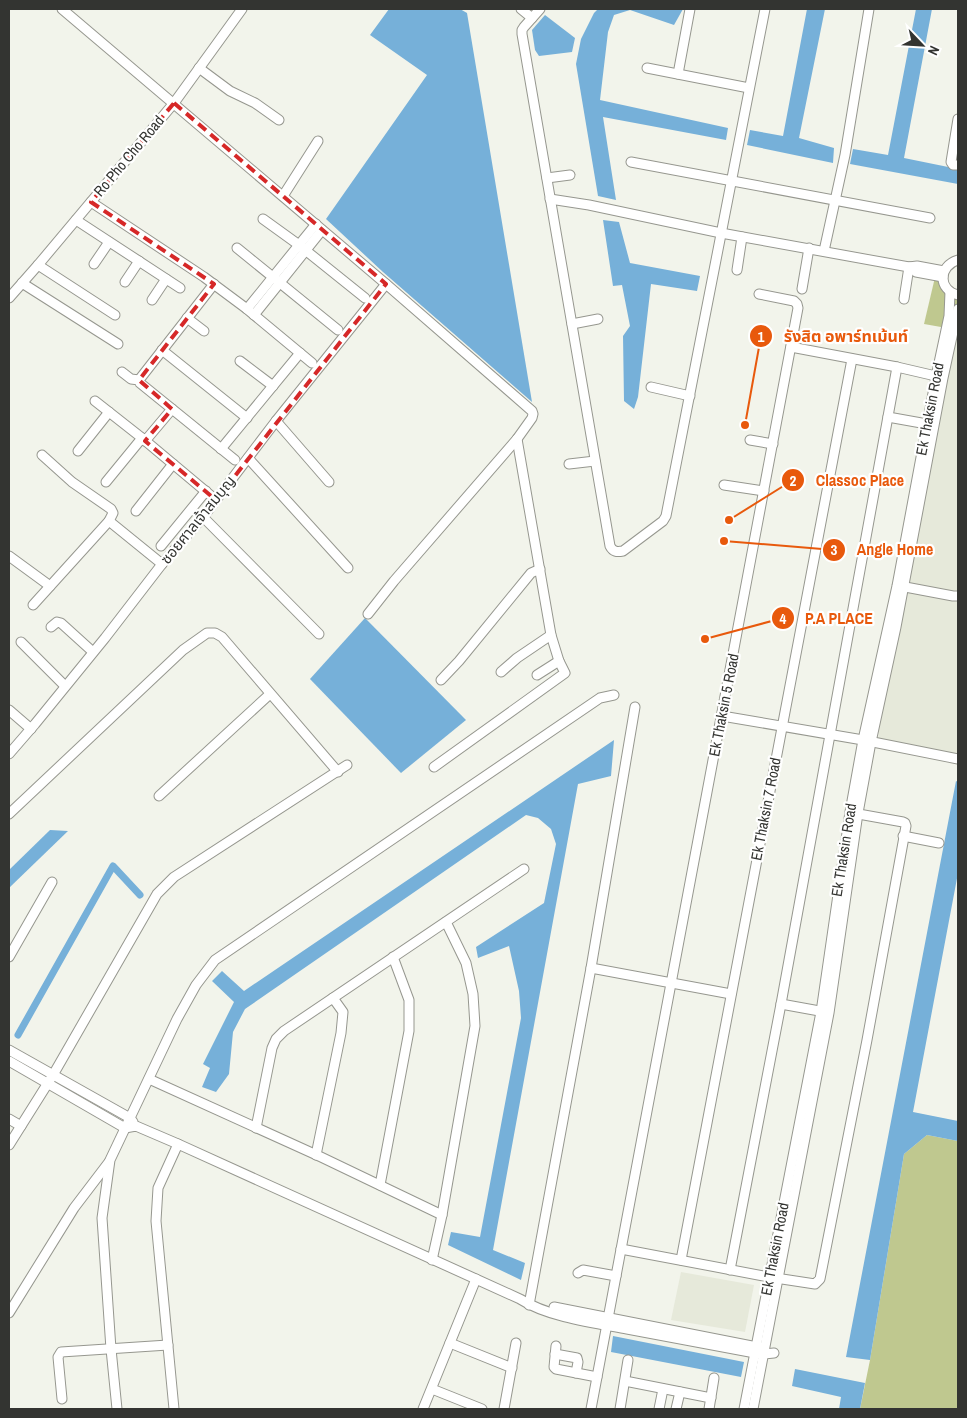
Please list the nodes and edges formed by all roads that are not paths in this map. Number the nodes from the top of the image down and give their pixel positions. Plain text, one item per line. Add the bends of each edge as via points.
1 (62, 9) edge
2 (521, 9) edge
3 (540, 9) edge
4 (690, 9) edge
5 (765, 9) edge
6 (869, 9) edge
7 (238, 10) edge
8 (532, 18) junction
9 (199, 68) junction
10 (647, 68) dead end
11 (678, 74) junction
12 (749, 88) junction
13 (174, 103) junction
14 (958, 119) edge
15 (279, 120) dead end
16 (318, 141) dead end
17 (631, 162) dead end
18 (958, 166) edge
19 (570, 175) dead end
20 (547, 178) junction
21 (731, 181) junction
22 (283, 196) junction
23 (550, 199) junction
24 (834, 200) junction
25 (91, 202) junction
26 (930, 218) dead end
27 (264, 219) dead end
28 (76, 220) junction
29 (319, 227) junction
30 (721, 232) junction
31 (742, 236) junction
32 (109, 242) junction
33 (237, 248) dead end
34 (302, 248) junction
35 (809, 248) junction
36 (824, 251) junction
37 (958, 260) edge
38 (139, 261) junction
39 (94, 264) dead end
40 (38, 266) junction
41 (910, 267) junction
42 (737, 270) dead end
43 (943, 274) junction
44 (166, 279) junction
45 (276, 279) junction
46 (125, 282) dead end
47 (22, 283) junction
48 (214, 284) junction
49 (386, 284) junction
50 (180, 288) dead end
51 (802, 289) dead end
52 (10, 294) edge
53 (759, 294) dead end
54 (954, 294) edge
55 (365, 298) dead end
56 (904, 299) dead end
57 (152, 300) dead end
58 (958, 309) edge
59 (250, 312) junction
60 (116, 315) dead end
61 (187, 318) junction
62 (598, 320) dead end
63 (572, 324) junction
64 (338, 330) dead end
65 (204, 331) dead end
66 (118, 344) dead end
67 (791, 347) junction
68 (162, 350) junction
69 (300, 353) junction
70 (852, 359) junction
71 (240, 361) dead end
72 (312, 363) dead end
73 (897, 367) junction
74 (122, 372) dead end
75 (940, 377) junction
76 (139, 380) junction
77 (273, 386) junction
78 (652, 387) dead end
79 (690, 396) junction
80 (95, 402) dead end
81 (172, 408) junction
82 (109, 412) junction
83 (888, 416) junction
84 (246, 418) junction
85 (276, 421) junction
86 (927, 424) junction
87 (517, 439) junction
88 (143, 440) junction
89 (750, 440) dead end
90 (773, 444) junction
91 (221, 449) junction
92 (78, 450) dead end
93 (42, 455) dead end
94 (248, 458) junction
95 (235, 460) dead end
96 (595, 461) junction
97 (173, 464) junction
98 (569, 464) dead end
99 (106, 482) dead end
100 (329, 482) dead end
101 (724, 484) dead end
102 (206, 491) junction
103 (764, 491) junction
104 (216, 500) junction
105 (136, 511) dead end
106 (202, 517) junction
107 (109, 521) junction
108 (162, 546) dead end
109 (9, 556) edge
110 (162, 564) junction
111 (348, 568) dead end
112 (540, 569) junction
113 (50, 586) junction
114 (901, 586) junction
115 (958, 596) edge
116 (33, 605) dead end
117 (368, 614) dead end
118 (51, 627) dead end
119 (320, 634) dead end
120 (551, 635) junction
121 (21, 642) dead end
122 (93, 652) junction
123 (559, 661) junction
124 (501, 672) dead end
125 (537, 675) dead end
126 (441, 680) dead end
127 (64, 686) junction
128 (270, 694) junction
129 (614, 695) dead end
130 (635, 707) dead end
131 (9, 710) edge
132 (722, 716) junction
133 (782, 726) junction
134 (31, 729) junction
135 (830, 734) junction
136 (867, 741) junction
137 (9, 754) edge
138 (958, 759) edge
139 (347, 765) dead end
140 (434, 767) dead end
141 (338, 772) junction
142 (159, 796) dead end
143 (854, 813) junction
144 (9, 814) edge
145 (903, 836) junction
146 (939, 843) dead end
147 (524, 869) dead end
148 (52, 882) dead end
149 (446, 922) junction
150 (9, 957) edge
151 (393, 957) junction
152 (590, 968) junction
153 (672, 984) junction
154 (731, 994) junction
155 (333, 998) junction
156 (781, 1004) junction
157 (825, 1012) junction
158 (9, 1050) edge
159 (9, 1061) edge
160 (51, 1079) junction
161 (149, 1079) junction
162 (130, 1118) junction
163 (9, 1119) edge
164 (21, 1126) junction
165 (136, 1126) junction
166 (125, 1128) junction
167 (256, 1128) junction
168 (178, 1144) junction
169 (9, 1145) edge
170 (316, 1155) junction
171 (110, 1160) junction
172 (380, 1185) junction
173 (442, 1215) junction
174 (620, 1249) junction
175 (432, 1260) junction
176 (681, 1260) junction
177 (730, 1270) junction
178 (578, 1273) dead end
179 (616, 1276) junction
180 (773, 1278) junction
181 (476, 1279) junction
182 (530, 1303) junction
183 (9, 1313) edge
184 (608, 1322) junction
185 (450, 1343) junction
186 (516, 1343) dead end
187 (168, 1345) junction
188 (111, 1349) junction
189 (760, 1350) junction
190 (628, 1360) dead end
191 (512, 1368) junction
192 (576, 1373) junction
193 (597, 1377) junction
194 (714, 1378) dead end
195 (625, 1381) junction
196 (432, 1389) junction
197 (663, 1389) junction
198 (680, 1392) junction
199 (710, 1398) junction
200 (62, 1399) dead end
201 (117, 1409) edge
202 (174, 1409) edge
203 (423, 1409) edge
204 (482, 1409) edge
205 (504, 1409) edge
206 (591, 1409) edge
207 (620, 1409) edge
208 (659, 1409) edge
209 (676, 1409) edge
210 (709, 1409) edge
211 (744, 1409) edge
212 (753, 1409) edge

1 - 13 street
2 - 8 street
3 - 8 street
4 - 11 street
5 - 12 street
6 - 24 street via 845,155
7 - 9 street, Ro Pho Cho Road
8 - 20 street via 522,34
9 - 13 street, Ro Pho Cho Road
9 - 15 street
10 - 11 street
11 - 12 street
12 - 21 street
13 - 22 street
13 - 25 street, Ro Pho Cho Road
14 - 18 street via 951,162
16 - 22 street
17 - 21 street
19 - 20 street
20 - 23 street
21 - 24 street
21 - 30 street
22 - 29 street
23 - 30 street
23 - 63 street
24 - 26 street
24 - 36 street
25 - 28 street, Ro Pho Cho Road
25 - 48 street
27 - 34 street
28 - 32 street
28 - 40 street, Ro Pho Cho Road
29 - 34 street
29 - 49 street
30 - 31 street
30 - 79 street
31 - 35 street
31 - 42 street
32 - 38 street
32 - 39 street
33 - 45 street
34 - 45 street
34 - 55 street
35 - 36 street
35 - 51 street
36 - 41 street
37 - 43 street via 952,262
38 - 44 street
38 - 46 street
40 - 47 street, Ro Pho Cho Road
40 - 60 street
41 - 43 street via 916,272
41 - 56 street
43 - 54 street via 946,288
44 - 50 street
44 - 57 street
45 - 59 street
45 - 64 street
47 - 52 street, Ro Pho Cho Road
47 - 66 street
48 - 59 street
48 - 61 street
49 - 85 street, ซอยศาลเจ้าสมบุญ
49 - 87 street via 532,411 532,418
53 - 67 street, Ek Thaksin 5 Road via 798,304
54 - 75 street, Ek Thaksin Road
58 - 75 street, Ek Thaksin Road
59 - 69 street
61 - 65 street
61 - 68 street
62 - 63 street
63 - 96 street
67 - 70 street
67 - 90 street, Ek Thaksin 5 Road
68 - 76 street
68 - 84 street
69 - 72 street
69 - 77 street
70 - 73 street
70 - 133 street, Ek Thaksin 7 Road
71 - 77 street
73 - 75 street
73 - 83 street
74 - 76 street via 131,379
75 - 86 street, Ek Thaksin Road
75 - 114 street, Ek Thaksin Road
76 - 81 street
77 - 84 street
78 - 79 street
79 - 96 street via 665,519 623,552 614,551 610,546
80 - 82 street
81 - 88 street
81 - 91 street
82 - 88 street
82 - 92 street
83 - 86 street
83 - 135 street
84 - 91 street
85 - 94 street, ซอยศาลเจ้าสมบุญ
85 - 100 street
86 - 114 street, Ek Thaksin Road
87 - 112 street
87 - 117 street
88 - 97 street
88 - 99 street
89 - 90 street
90 - 103 street, Ek Thaksin 5 Road
91 - 95 street
93 - 107 street via 84,492 112,509
94 - 104 street, ซอยศาลเจ้าสมบุญ
94 - 111 street
96 - 98 street
97 - 102 street
97 - 105 street
101 - 103 street
102 - 104 street
102 - 108 street
103 - 132 street, Ek Thaksin 5 Road
104 - 106 street, ซอยศาลเจ้าสมบุญ
106 - 110 street, ซอยศาลเจ้าสมบุญ
106 - 119 street
107 - 110 street
107 - 113 street
109 - 113 street
110 - 122 street, ซอยศาลเจ้าสมบุญ
112 - 120 street
112 - 126 street via 531,573
113 - 116 street
114 - 115 street
114 - 136 street, Ek Thaksin Road
118 - 122 street via 61,622
120 - 123 street
120 - 124 street
121 - 127 street
122 - 127 street, ซอยศาลเจ้าสมบุญ
123 - 125 street
123 - 140 street via 565,673
127 - 134 street, ซอยศาลเจ้าสมบุญ
128 - 141 street
128 - 142 street
128 - 144 street via 222,637 207,633 183,650
129 - 161 street via 600,698 215,960 196,984 177,1018
130 - 152 street
131 - 134 street
132 - 133 street
132 - 153 street, Ek Thaksin 5 Road
133 - 135 street
133 - 154 street, Ek Thaksin 7 Road
134 - 137 street, ซอยศาลเจ้าสมบุญ
135 - 136 street
135 - 156 street
136 - 138 street
136 - 143 street, Ek Thaksin Road
139 - 141 street
141 - 160 street via 174,877 157,894
143 - 145 street via 905,823
143 - 157 street, Ek Thaksin Road
145 - 146 street
145 - 180 street via 820,1280 815,1284
147 - 149 street
148 - 150 street
149 - 151 street
149 - 173 street via 466,963 473,994 475,1026
151 - 155 street
151 - 172 street via 409,1000 409,1031
152 - 153 street
152 - 182 street
153 - 154 street
153 - 174 street, Ek Thaksin 5 Road
154 - 176 street, Ek Thaksin 7 Road
155 - 167 street via 276,1039
155 - 170 street via 343,1012 341,1033
156 - 157 street
156 - 177 street
157 - 180 street, Ek Thaksin Road
158 - 160 street
159 - 160 street
160 - 162 street
160 - 164 street
160 - 166 street
161 - 162 street
161 - 167 street
162 - 165 street
162 - 166 street
163 - 164 street
164 - 169 street
165 - 166 street
165 - 168 street
166 - 171 street
167 - 170 street
168 - 175 street
168 - 187 street via 158,1188 156,1221
170 - 172 street
171 - 183 street via 74,1208
171 - 188 street via 102,1218
172 - 173 street
173 - 175 street
174 - 176 street
174 - 179 street, Ek Thaksin 5 Road
175 - 181 street
176 - 177 street
177 - 180 street
178 - 179 street via 583,1270
179 - 184 street, Ek Thaksin 5 Road
180 - 189 street, Ek Thaksin Road
181 - 182 street
181 - 185 street
182 - 184 street via 552,1313
184 - 189 street
184 - 193 street, Ek Thaksin 5 Road
185 - 191 street
185 - 196 street
186 - 191 street
187 - 188 street
187 - 202 street
188 - 200 street via 62,1352 58,1358
188 - 201 street
189 - 211 street, Ek Thaksin Road
189 - 212 street, Ek Thaksin Road
190 - 195 street
191 - 205 street
192 - 192 street via 554,1367 556,1350 577,1358
192 - 193 street
193 - 206 street, Ek Thaksin 5 Road
194 - 199 street
195 - 197 street
195 - 207 street
196 - 203 street
196 - 204 street
197 - 198 street
197 - 208 street
198 - 199 street
198 - 209 street
199 - 210 street

